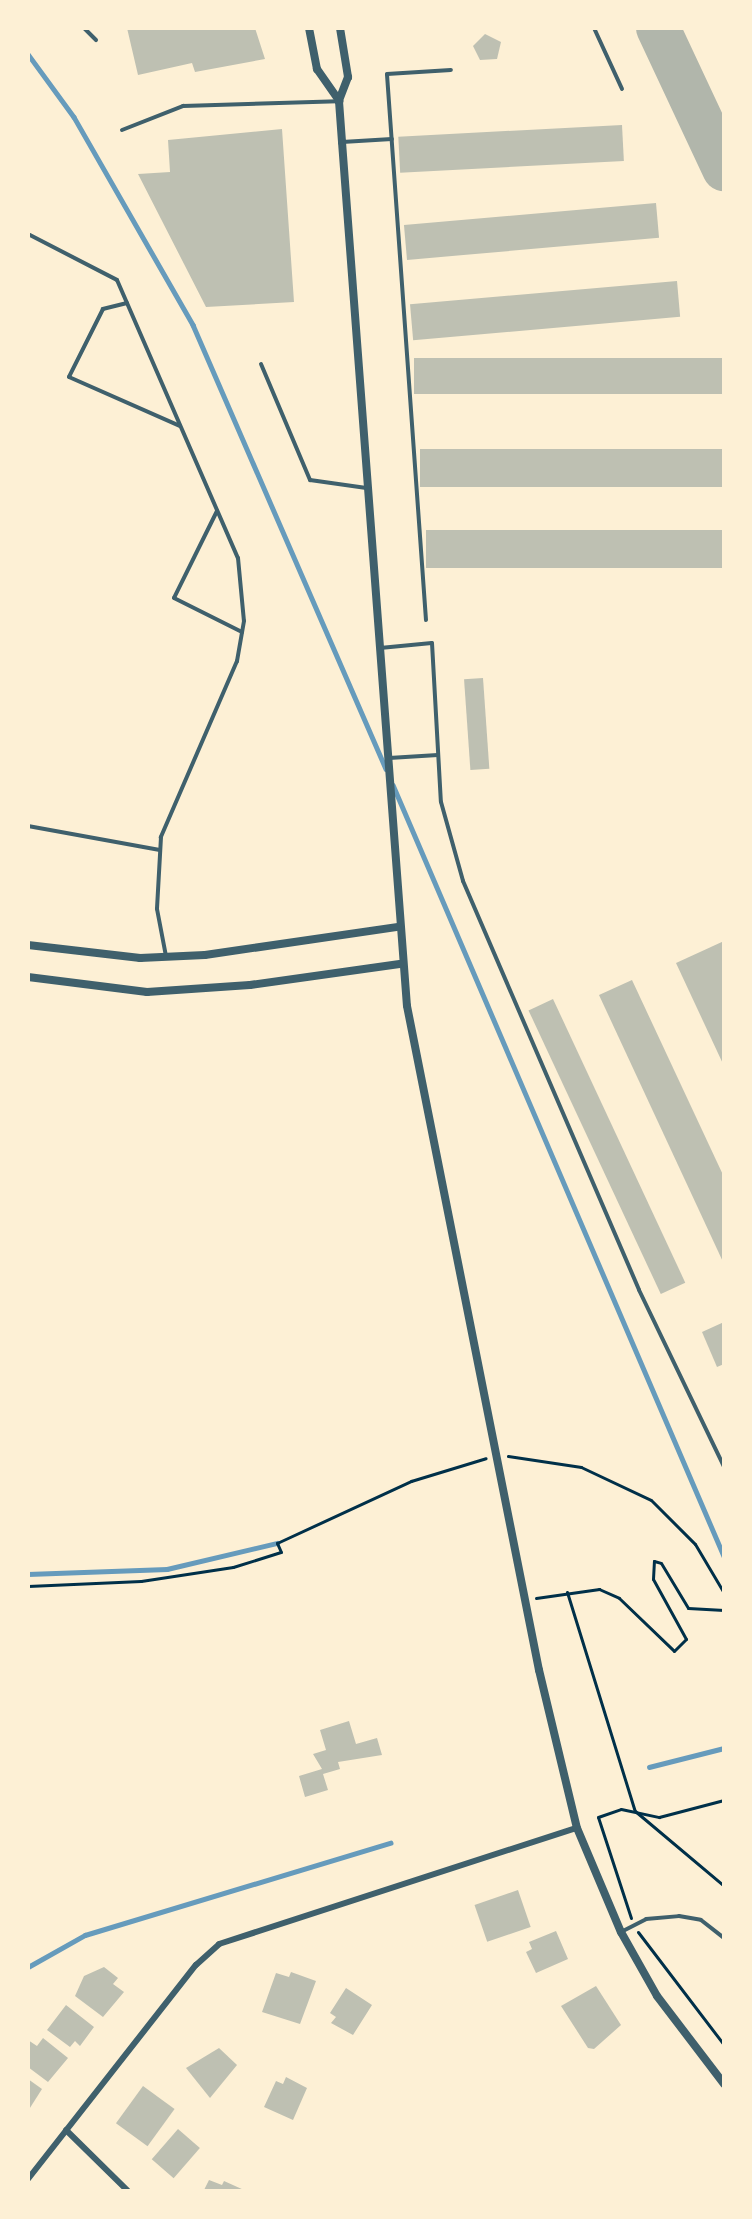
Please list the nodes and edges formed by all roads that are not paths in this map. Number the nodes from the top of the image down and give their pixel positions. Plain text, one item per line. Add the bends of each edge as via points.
1 (84, 28) edge
2 (309, 28) edge
3 (340, 28) edge
4 (594, 28) edge
5 (96, 40) dead end
6 (451, 70) dead end
7 (622, 89) dead end
8 (339, 101) junction
9 (122, 130) dead end
10 (392, 139) junction
11 (342, 142) junction
12 (28, 234) edge
13 (127, 303) junction
14 (261, 364) dead end
15 (181, 426) junction
16 (366, 488) junction
17 (217, 510) junction
18 (426, 620) dead end
19 (242, 632) junction
20 (378, 648) junction
21 (438, 755) junction
22 (386, 758) junction
23 (28, 826) edge
24 (160, 850) junction
25 (398, 927) junction
26 (28, 945) edge
27 (166, 956) junction
28 (400, 964) junction
29 (28, 977) edge
30 (723, 1465) edge
31 (577, 1828) junction
32 (621, 1932) junction
33 (723, 1938) edge
34 (723, 2085) edge
35 (66, 2130) junction
36 (28, 2179) edge
37 (127, 2190) edge

1 - 5 lane
2 - 8 street via 317,69
3 - 8 street via 348,77
4 - 7 lane
6 - 10 lane via 387,74
8 - 9 lane via 183,106
8 - 11 street
10 - 11 lane
10 - 18 lane
11 - 16 street
12 - 13 lane via 117,280
13 - 15 lane
13 - 15 lane via 103,309 69,377
14 - 16 lane via 310,480
15 - 17 lane
16 - 20 street
17 - 19 lane via 238,558
17 - 19 lane via 174,598
19 - 24 lane via 237,661 161,837
20 - 21 lane via 432,643
20 - 22 street
21 - 22 lane
21 - 30 lane via 441,802 467,891 639,1290
22 - 25 street
23 - 24 lane
24 - 27 lane via 157,909
25 - 27 street via 281,946
25 - 28 street
26 - 27 street
28 - 29 street via 250,985 147,992
28 - 31 street via 497,1465
31 - 32 street
31 - 35 street via 219,1944 196,1965
32 - 33 lane via 635,1925 679,1916 701,1920
32 - 34 street via 657,1996
35 - 36 street
35 - 37 street

